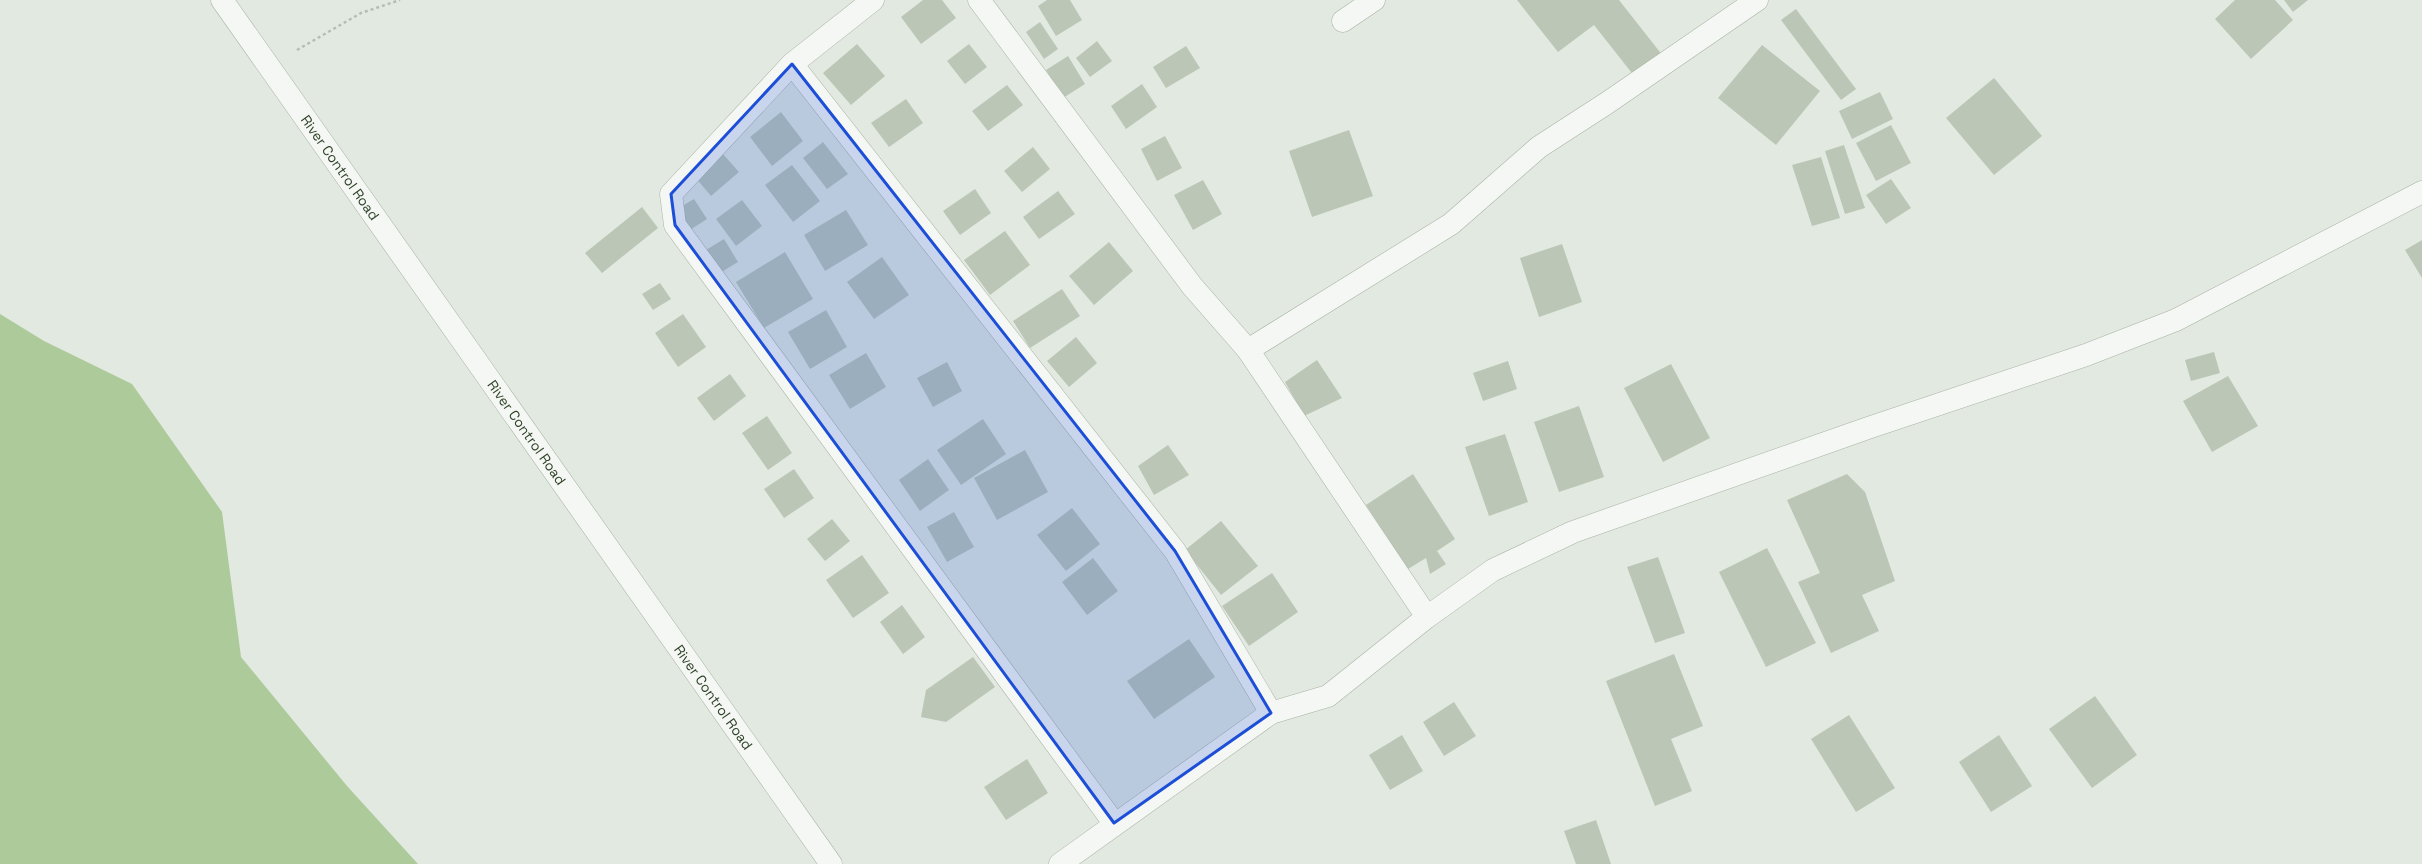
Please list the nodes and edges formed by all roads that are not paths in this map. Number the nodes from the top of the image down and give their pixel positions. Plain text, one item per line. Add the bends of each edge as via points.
1 (222, 0) edge
2 (873, 0) edge
3 (979, 0) edge
4 (1374, 0) edge
5 (1757, 0) edge
6 (1343, 21) dead end
7 (792, 64) junction
8 (2422, 192) edge
9 (1248, 350) junction
10 (1427, 617) junction
11 (1271, 713) junction
12 (1114, 823) junction
13 (831, 864) edge
14 (1060, 864) edge

1 - 13 street, River Control Road
2 - 7 street
3 - 9 street via 1192,286
4 - 6 street
5 - 9 street via 1540,147 1451,224
7 - 11 street via 1175,551
7 - 12 street via 671,194 675,225
8 - 10 street via 2176,320 2086,355 1868,428 1573,532 1493,570
9 - 10 street
10 - 11 street via 1328,696
11 - 12 street via 1163,792
12 - 14 street

